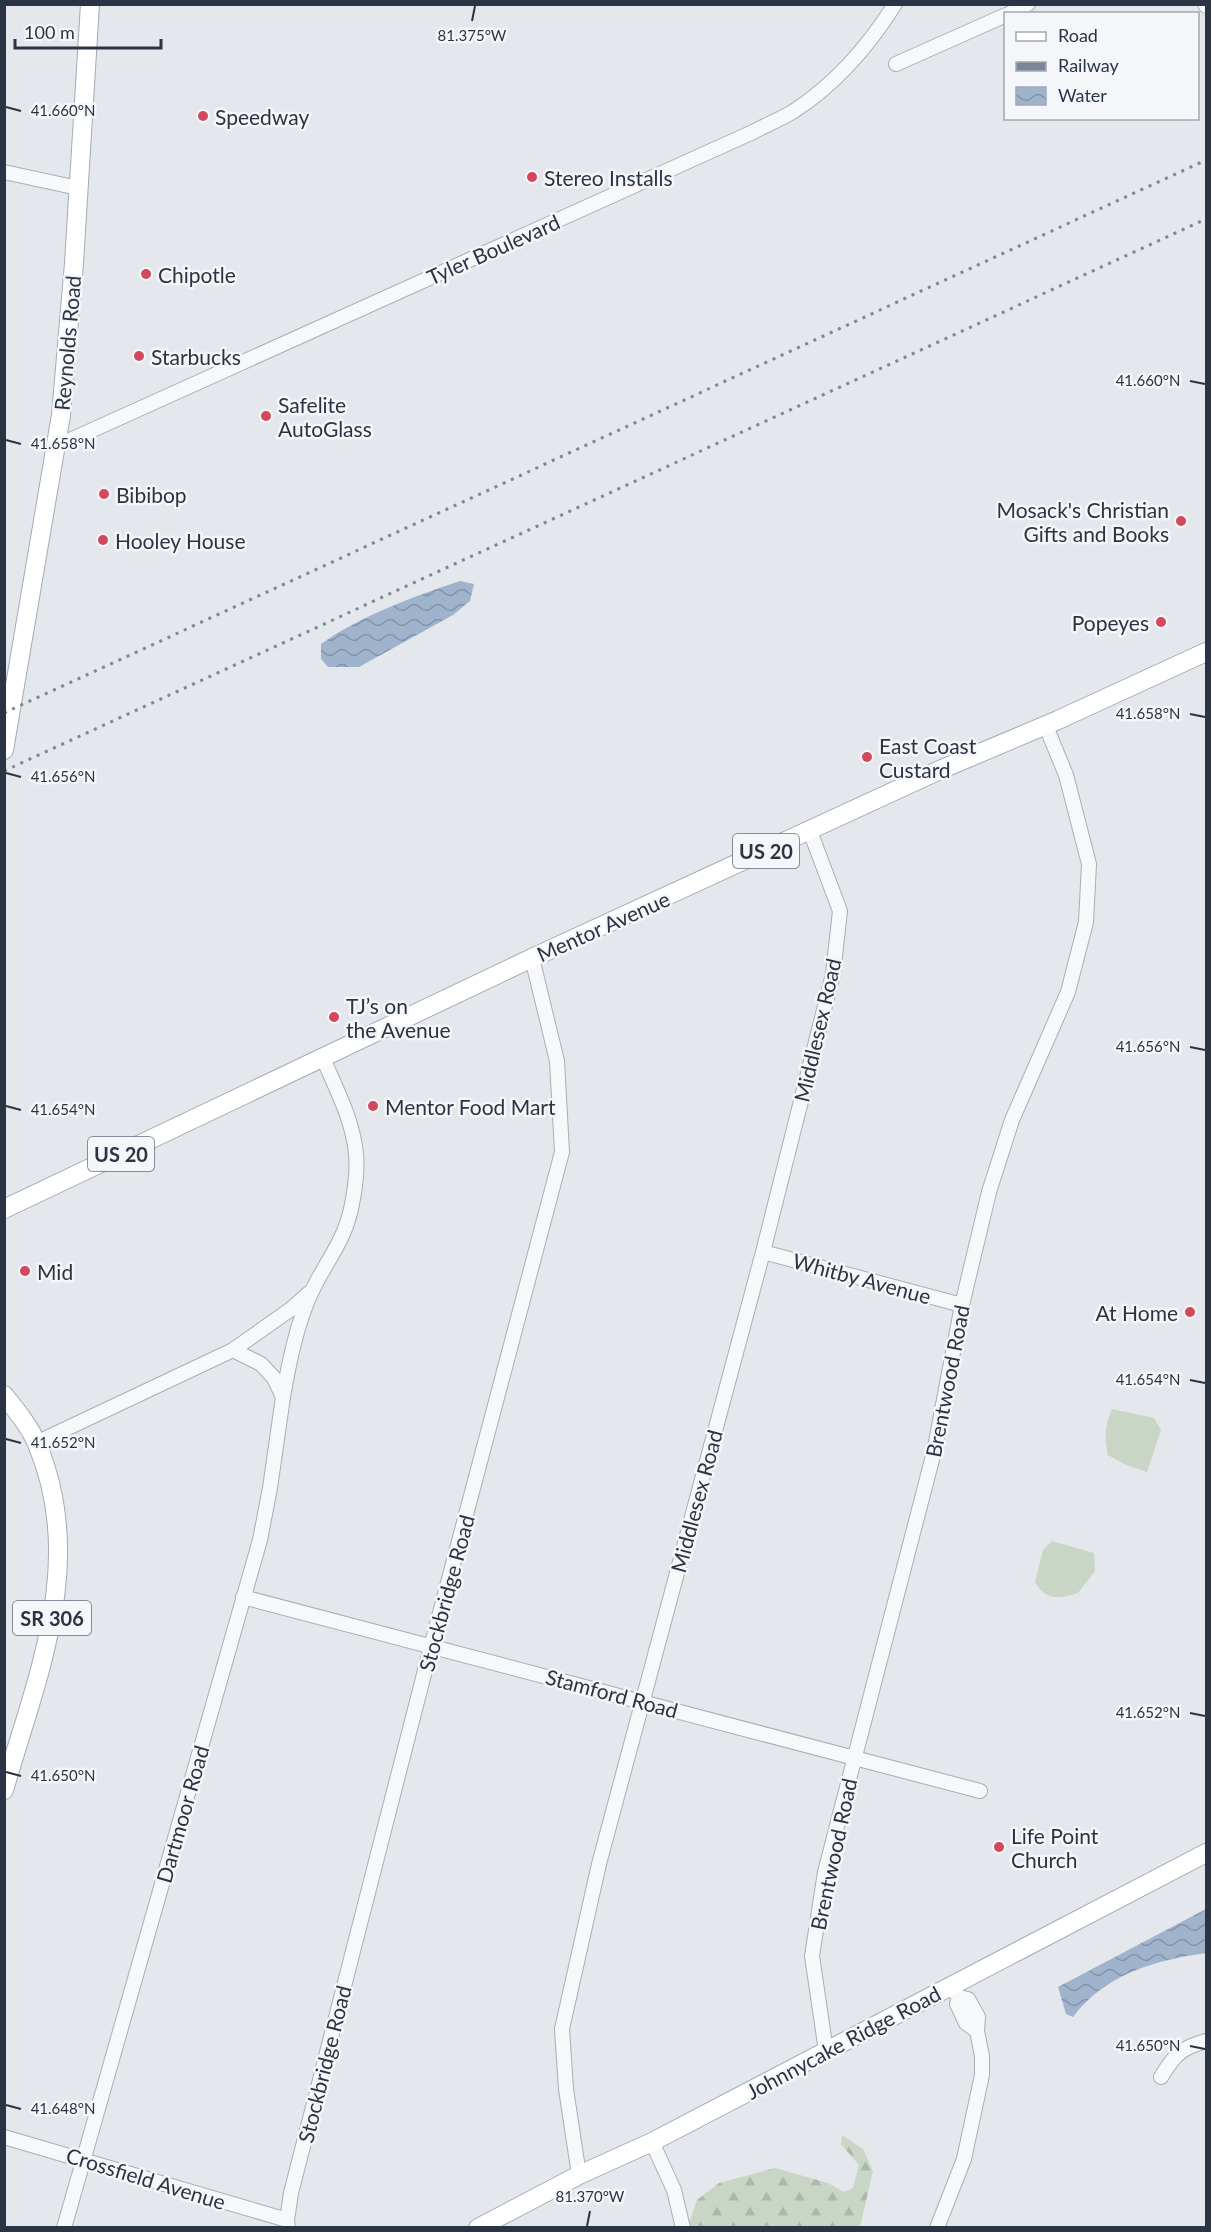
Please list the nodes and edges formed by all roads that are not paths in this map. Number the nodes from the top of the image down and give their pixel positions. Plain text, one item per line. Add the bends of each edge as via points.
1 (90, 4) edge
2 (895, 4) edge
3 (1028, 4) edge
4 (1011, 12) edge
5 (1004, 15) edge
6 (896, 64) dead end
7 (4, 172) edge
8 (78, 188) junction
9 (57, 447) junction
10 (1206, 652) edge
11 (1045, 724) junction
12 (4, 750) edge
13 (810, 831) junction
14 (532, 958) junction
15 (323, 1058) junction
16 (4, 1209) edge
17 (763, 1252) junction
18 (311, 1292) junction
19 (962, 1305) junction
20 (233, 1350) junction
21 (4, 1395) edge
22 (283, 1397) junction
23 (36, 1443) junction
24 (243, 1597) junction
25 (431, 1647) junction
26 (642, 1701) junction
27 (854, 1758) junction
28 (4, 1790) edge
29 (980, 1791) dead end
30 (1206, 1853) edge
31 (955, 1992) junction
32 (1206, 2041) edge
33 (826, 2051) junction
34 (1161, 2077) dead end
35 (4, 2137) edge
36 (652, 2142) junction
37 (84, 2159) junction
38 (579, 2175) junction
39 (288, 2224) edge
40 (64, 2228) edge
41 (478, 2228) edge
42 (683, 2228) edge
43 (937, 2228) edge

1 - 8 main road, Reynolds Road
2 - 9 street, Tyler Boulevard via 861,53 829,86 792,112
3 - 4 street
5 - 6 street
7 - 8 street
8 - 9 main road, Reynolds Road via 72,301
9 - 12 main road, Reynolds Road
10 - 11 main road, Mentor Avenue / US 20
11 - 13 main road, Mentor Avenue / US 20
11 - 19 street, Brentwood Road via 1066,775 1089,864 1086,922 1068,993 1012,1120 989,1192
13 - 14 main road, Mentor Avenue / US 20
13 - 17 street, Middlesex Road via 840,911 832,974
14 - 15 main road, Mentor Avenue / US 20
14 - 25 street, Stockbridge Road via 557,1061 562,1152
15 - 16 main road, Mentor Avenue / US 20
15 - 18 street, Dartmoor Road via 344,1105 357,1152 357,1171 346,1226
17 - 19 street, Whitby Avenue
17 - 26 street, Middlesex Road
18 - 20 street
18 - 22 street, Dartmoor Road via 288,1365
19 - 27 street, Brentwood Road via 934,1452
20 - 22 street via 261,1364 274,1378
20 - 23 street
21 - 23 main road, SR 306
22 - 24 street, Dartmoor Road via 260,1540
23 - 28 main road, SR 306 via 50,1484 59,1535 58,1571 45,1650
24 - 25 street, Stamford Road
24 - 37 street, Dartmoor Road
25 - 26 street, Stamford Road
25 - 39 street, Stockbridge Road via 291,2193
26 - 27 street, Stamford Road
26 - 38 street, Middlesex Road via 599,1864 562,2029
27 - 29 street, Stamford Road
27 - 33 street, Brentwood Road via 825,1872 812,1956
30 - 31 main road, Johnnycake Ridge Road
31 - 33 main road, Johnnycake Ridge Road
31 - 43 street via 968,1999 978,2018 982,2075 964,2159
32 - 34 street via 1180,2052
33 - 36 main road, Johnnycake Ridge Road
35 - 37 street, Crossfield Avenue
36 - 38 main road, Johnnycake Ridge Road
36 - 42 street via 674,2190
37 - 39 street, Crossfield Avenue
37 - 40 street, Dartmoor Road
38 - 41 main road, Johnnycake Ridge Road

